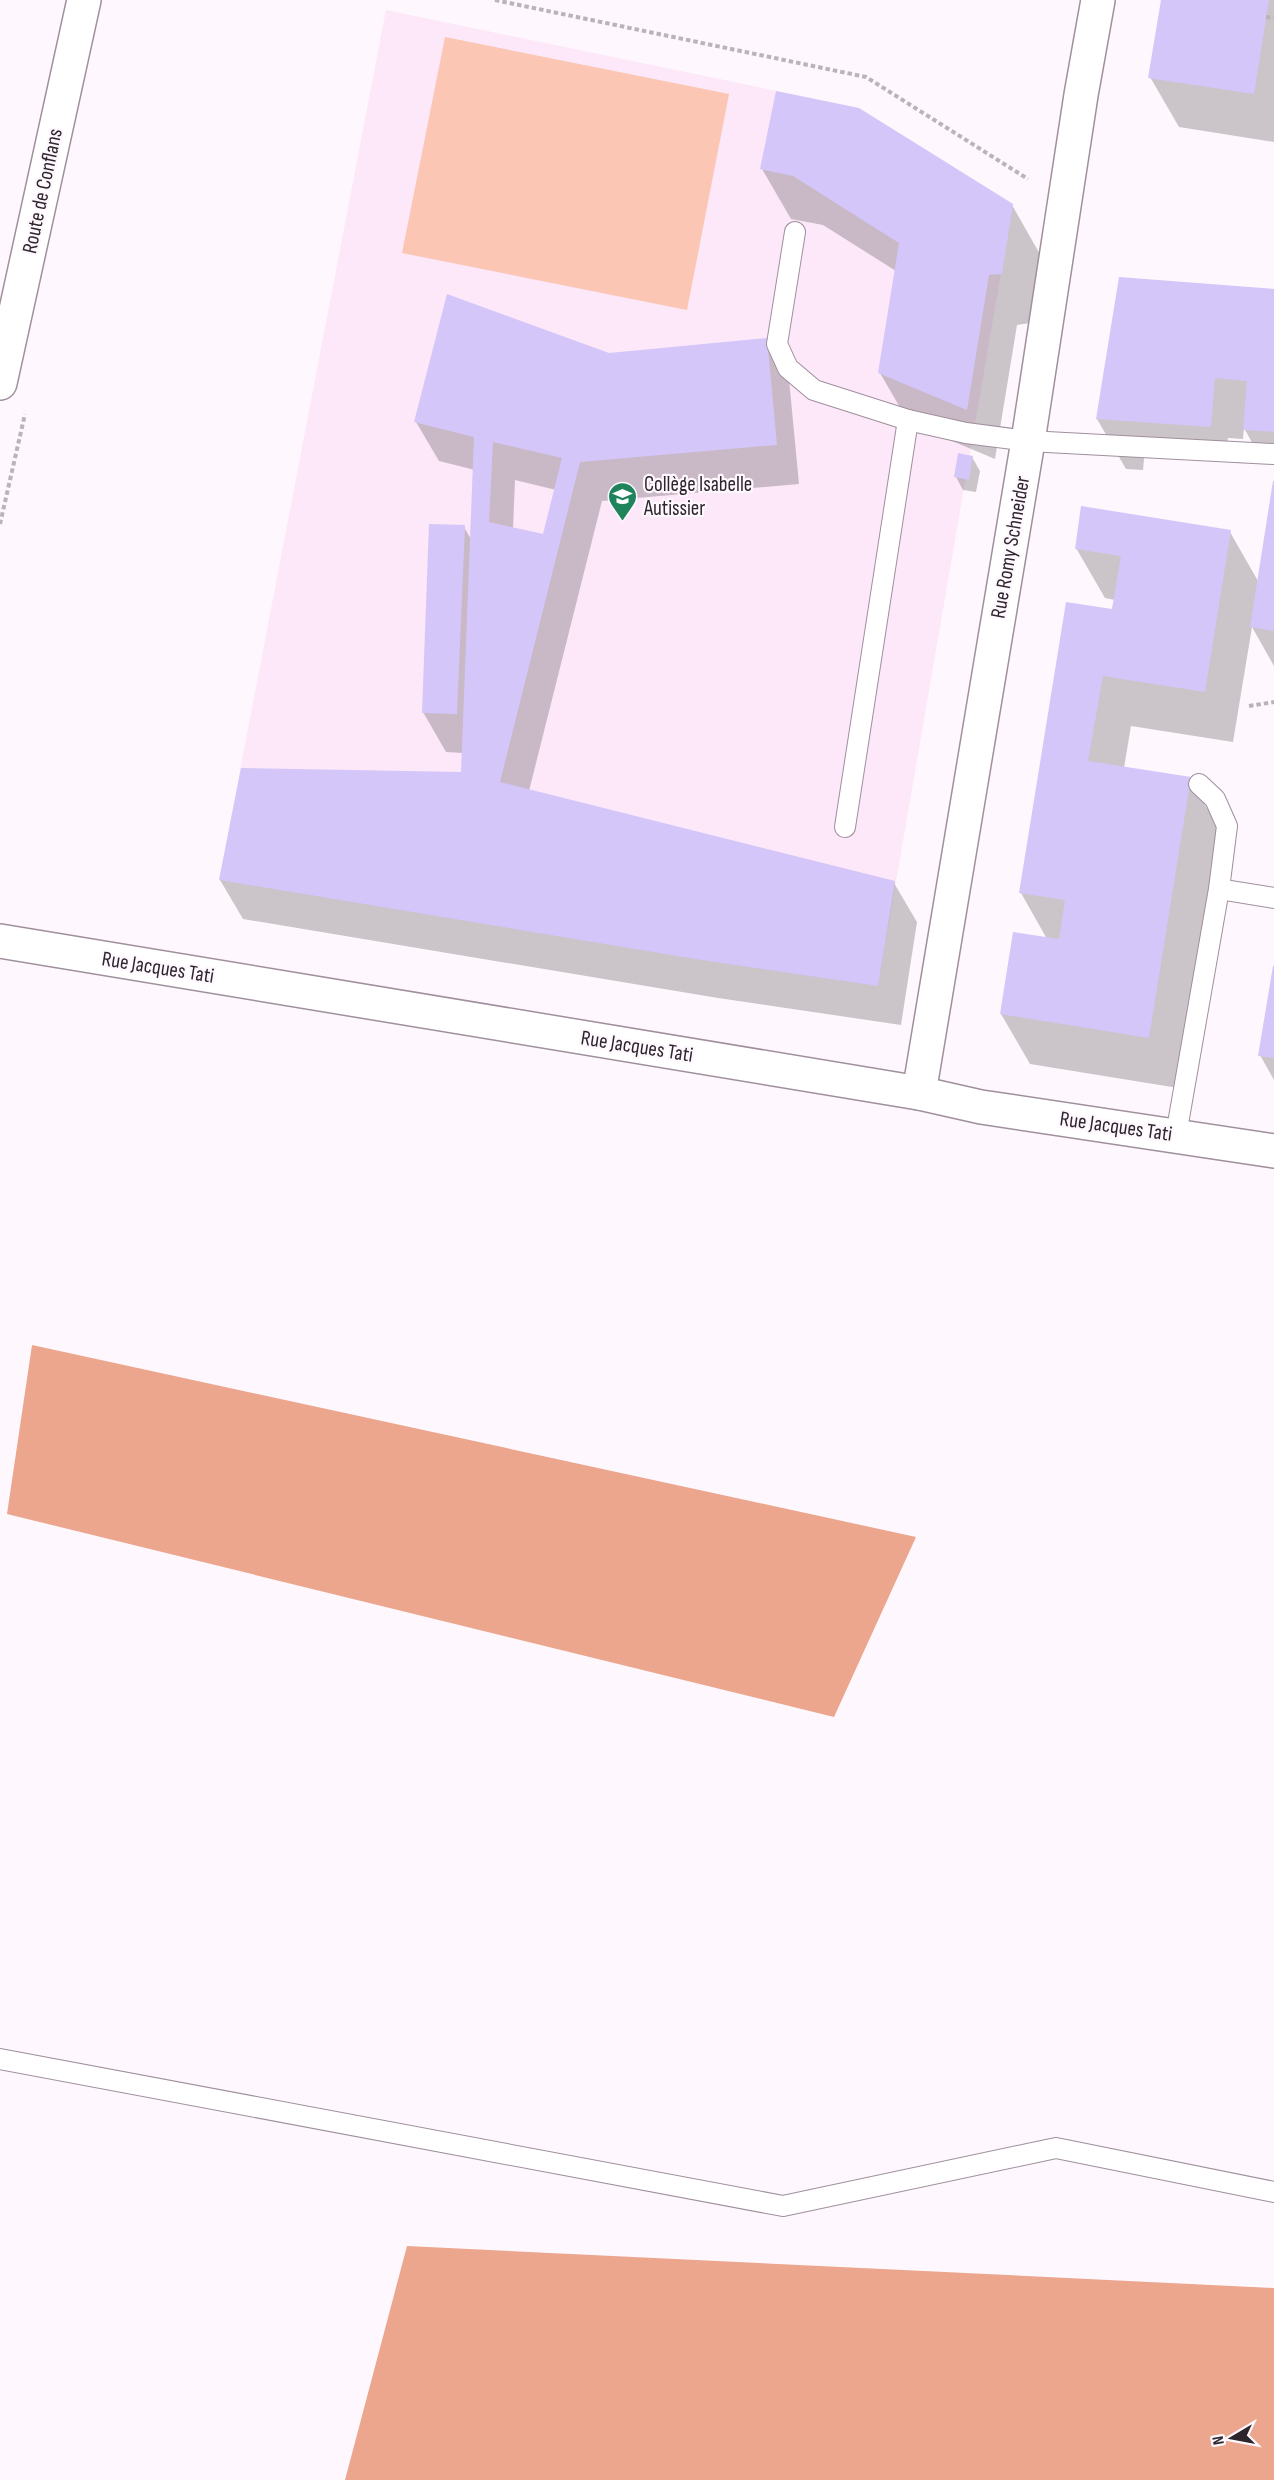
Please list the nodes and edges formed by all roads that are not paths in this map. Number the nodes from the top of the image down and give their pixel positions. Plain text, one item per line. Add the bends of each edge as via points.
1 (84, 0) edge
2 (1098, 0) edge
3 (795, 231) dead end
4 (0, 383) edge
5 (908, 420) junction
6 (1028, 441) junction
7 (1274, 454) edge
8 (1199, 784) dead end
9 (845, 827) dead end
10 (1219, 889) junction
11 (1274, 898) edge
12 (0, 941) edge
13 (919, 1093) junction
14 (1176, 1135) junction
15 (1274, 1151) edge
16 (0, 2059) edge
17 (1274, 2192) edge

1 - 4 street, Route de Conflans
2 - 6 street, Rue Romy Schneider
3 - 5 lane via 777,344 788,368 814,390
5 - 6 lane via 966,434
5 - 9 lane
6 - 7 lane
6 - 13 street, Rue Romy Schneider
8 - 10 lane via 1215,798 1227,826
10 - 11 lane
10 - 14 lane
12 - 13 street, Rue Jacques Tati
13 - 14 street, Rue Jacques Tati via 981,1107
14 - 15 street, Rue Jacques Tati
16 - 17 lane via 783,2206 1056,2148

